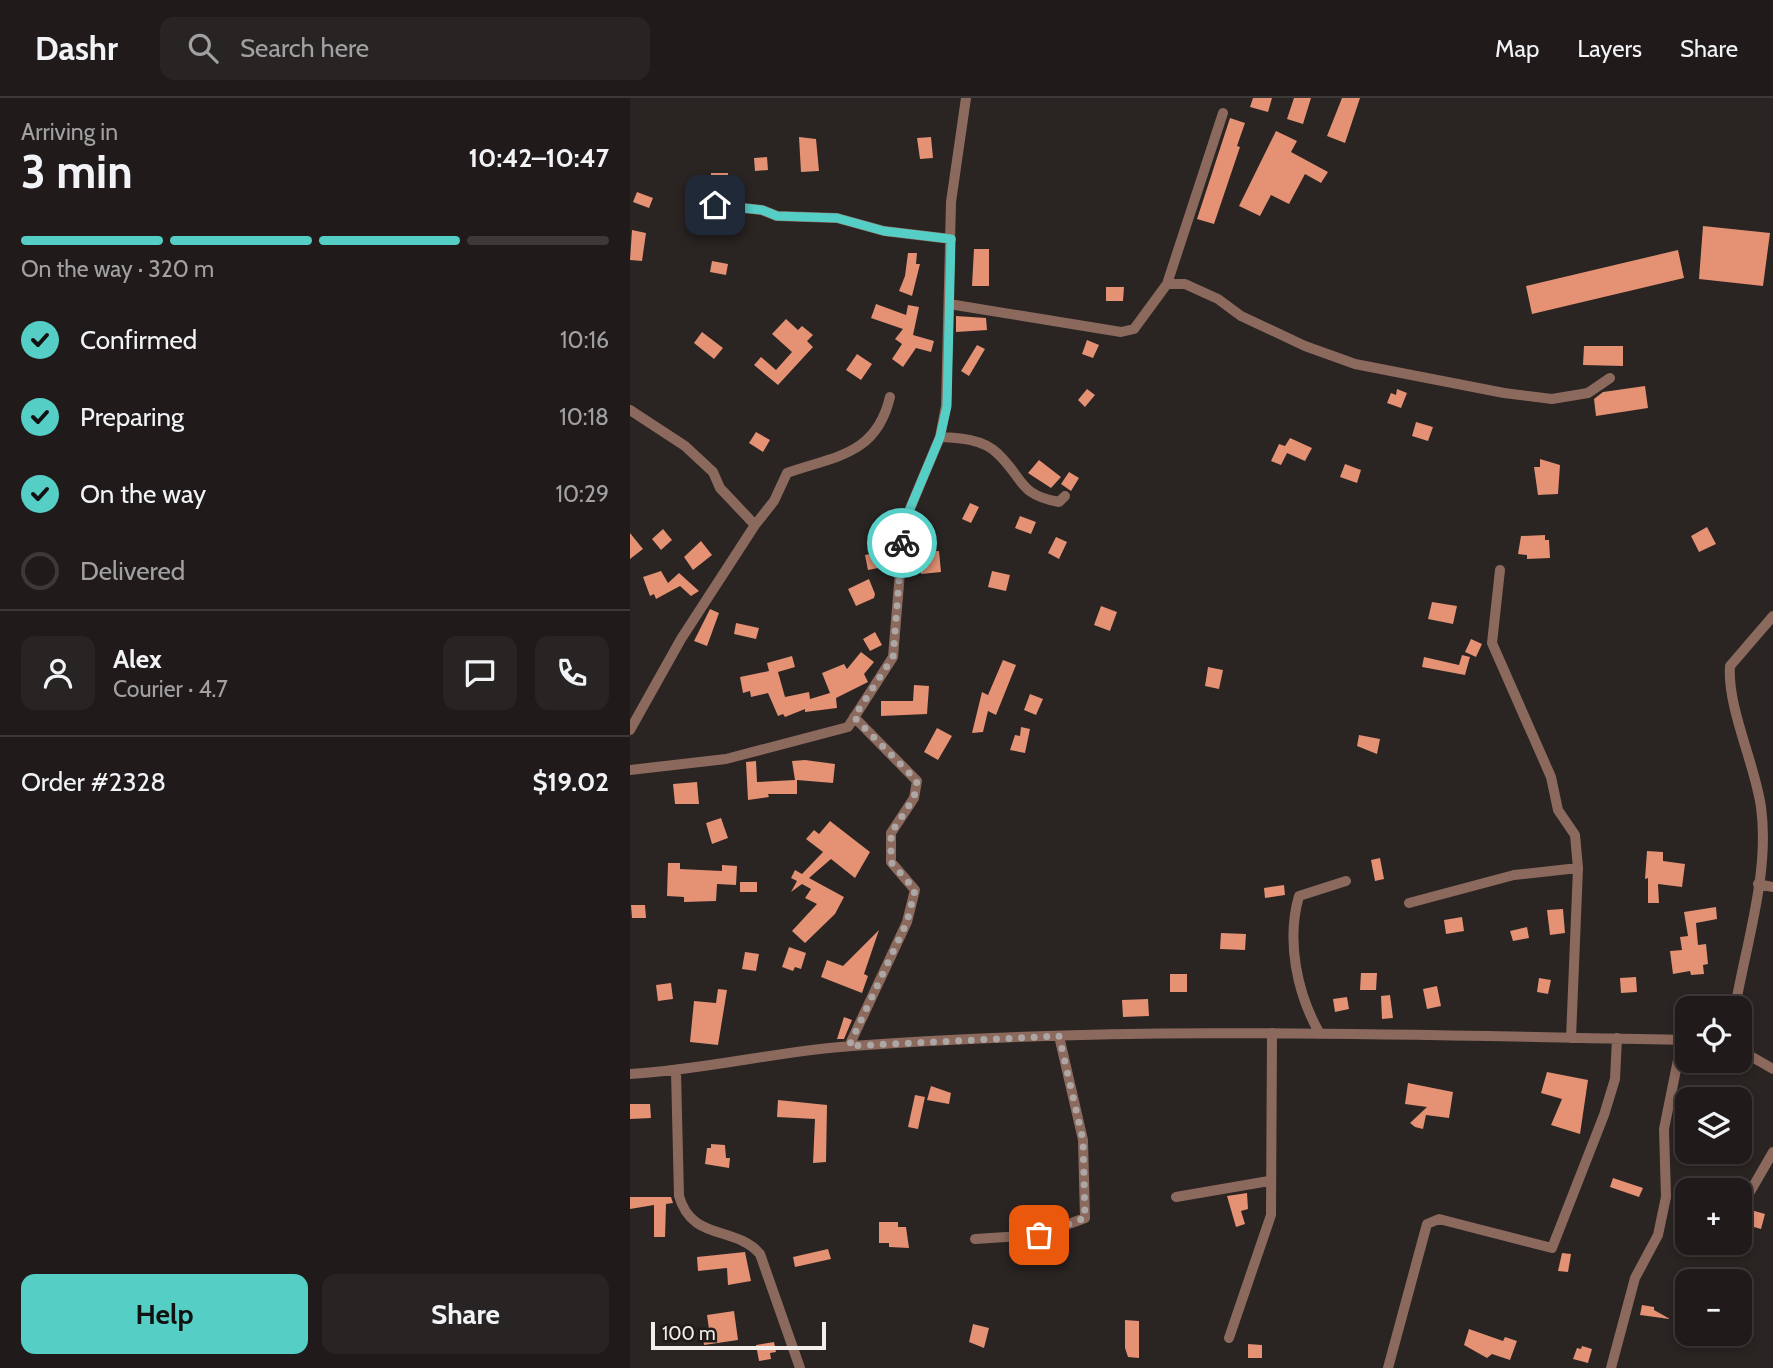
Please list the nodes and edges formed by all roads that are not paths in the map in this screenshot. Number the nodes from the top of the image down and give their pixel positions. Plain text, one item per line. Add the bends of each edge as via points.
1 (965, 98) edge
2 (1223, 113) dead end
3 (715, 205) dead end
4 (951, 239) junction
5 (1167, 284) junction
6 (949, 304) junction
7 (1611, 378) dead end
8 (890, 397) dead end
9 (630, 410) edge
10 (940, 437) junction
11 (1065, 496) dead end
12 (755, 525) junction
13 (1500, 570) dead end
14 (1773, 617) edge
15 (854, 717) junction
16 (630, 730) edge
17 (630, 770) edge
18 (1577, 869) junction
19 (1346, 881) dead end
20 (1758, 884) junction
21 (1773, 887) edge
22 (1409, 903) dead end
23 (1737, 996) edge
24 (1272, 1034) junction
25 (1320, 1034) junction
26 (1059, 1036) junction
27 (1571, 1038) junction
28 (1617, 1038) junction
29 (1675, 1040) edge
30 (849, 1046) junction
31 (1752, 1057) edge
32 (1773, 1069) edge
33 (676, 1072) junction
34 (1677, 1073) edge
35 (630, 1074) edge
36 (1773, 1152) edge
37 (1269, 1181) junction
38 (1752, 1188) edge
39 (1176, 1197) dead end
40 (975, 1239) dead end
41 (1229, 1338) dead end
42 (800, 1368) edge
43 (1388, 1368) edge
44 (1611, 1368) edge

1 - 4 street via 951,202
2 - 5 street
3 - 4 street via 777,216 837,218 884,231
4 - 6 street
5 - 6 street via 1134,329 1121,332
5 - 7 street via 1185,284 1241,316 1355,364 1552,398 1588,393
6 - 10 street via 947,406
8 - 12 street via 869,441 835,460 787,474
9 - 12 street via 685,446 713,472 720,488
10 - 11 street via 969,439 995,451 1034,498 1059,502
10 - 15 street via 904,523 893,657
12 - 16 street via 681,639
13 - 18 street via 1492,643 1551,777 1558,810 1575,835
14 - 20 street via 1730,666 1729,674 1761,806
15 - 17 street via 848,727 726,759
15 - 30 street via 917,781 914,798 891,833 891,862 915,890 907,922
18 - 22 street via 1514,875
18 - 27 street
19 - 25 street via 1299,896 1295,909 1294,958 1307,1012
20 - 21 street
20 - 23 street
24 - 25 street
24 - 26 street
24 - 37 street
25 - 27 street
26 - 30 street
26 - 40 street via 1083,1140 1085,1218 1039,1235
27 - 28 street
28 - 29 street
28 - 43 street via 1615,1079 1604,1115 1552,1248 1439,1219 1427,1224
30 - 33 street
31 - 32 street
33 - 35 street
33 - 42 street via 679,1196 684,1214 702,1227 750,1242 760,1254
34 - 44 street via 1664,1129 1666,1197 1658,1236 1635,1278
36 - 38 street
37 - 39 street
37 - 41 street via 1271,1215

